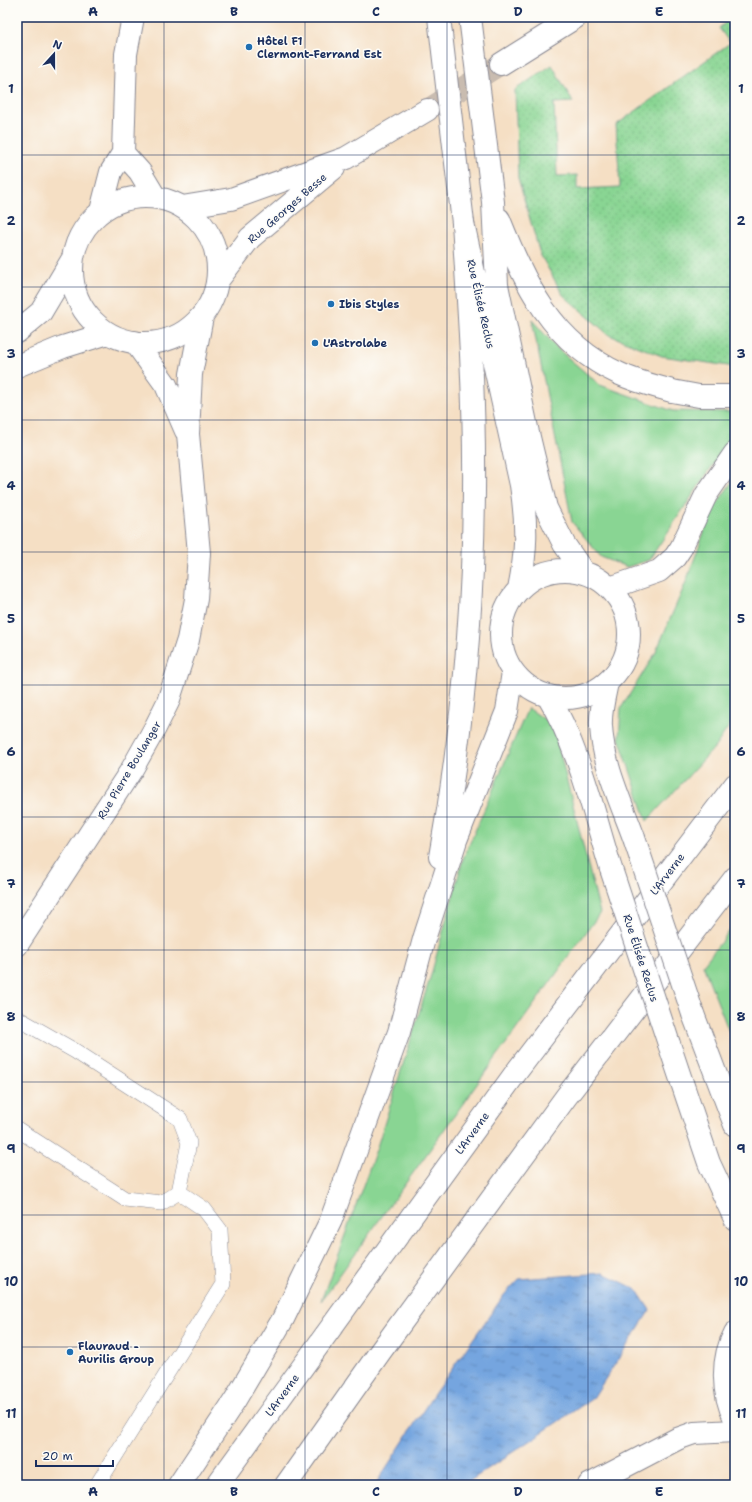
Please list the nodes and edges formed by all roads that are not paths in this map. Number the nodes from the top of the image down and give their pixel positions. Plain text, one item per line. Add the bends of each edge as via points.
1 (133, 17) edge
2 (439, 17) edge
3 (470, 17) edge
4 (576, 17) edge
5 (501, 64) tunnel mouth
6 (427, 110) tunnel mouth
7 (123, 153) junction
8 (346, 158) junction
9 (155, 197) junction
10 (492, 202) junction
11 (182, 207) junction
12 (101, 211) junction
13 (463, 223) junction
14 (72, 260) junction
15 (218, 280) junction
16 (202, 317) junction
17 (17, 332) edge
18 (108, 333) junction
19 (135, 342) junction
20 (17, 366) edge
21 (735, 396) edge
22 (188, 434) junction
23 (735, 453) edge
24 (584, 573) junction
25 (610, 588) junction
26 (519, 589) junction
27 (513, 672) junction
28 (607, 683) junction
29 (548, 696) junction
30 (735, 785) edge
31 (735, 878) edge
32 (424, 939) junction
33 (17, 945) edge
34 (17, 1018) edge
35 (735, 1125) edge
36 (17, 1128) edge
37 (179, 1192) junction
38 (735, 1219) edge
39 (735, 1334) edge
40 (735, 1419) edge
41 (735, 1431) edge
42 (97, 1485) edge
43 (179, 1485) edge
44 (217, 1485) edge
45 (286, 1485) edge
46 (589, 1485) edge

1 - 7 main road via 126,54
2 - 13 main road, Rue Élisée Reclus
3 - 10 main road, Rue Élisée Reclus
4 - 5 main road
6 - 8 main road, Rue Georges Besse
7 - 9 main road via 140,172
7 - 12 main road via 111,172
8 - 11 main road, Rue Georges Besse via 231,199
8 - 15 main road, Rue Georges Besse via 250,238
9 - 11 main road
9 - 12 main road via 126,199
10 - 21 main road via 519,269 551,319 573,342 604,365 643,383 699,396
10 - 24 main road, Rue Élisée Reclus via 497,285 546,508 564,544
11 - 15 main road via 194,215 211,238 218,266
12 - 14 main road via 82,232
13 - 26 main road, Rue Élisée Reclus via 522,491 526,537
13 - 32 main road via 472,368 474,490 471,599 462,704 448,812
14 - 17 main road via 41,312
14 - 18 main road via 74,288 79,302 91,319
15 - 16 main road via 215,293
16 - 19 main road via 191,327 164,341
16 - 22 main road, Rue Pierre Boulanger via 191,374
18 - 19 main road
18 - 20 main road via 63,347
19 - 22 main road, Rue Pierre Boulanger via 166,385
22 - 33 main road, Rue Pierre Boulanger via 199,553 196,599 188,640 175,682 155,728 132,769
23 - 25 main road via 706,495 675,557 658,572
24 - 25 main road
24 - 26 main road via 567,570 550,572 533,579
25 - 28 main road via 623,605 629,626 629,647 621,667
26 - 27 main road via 507,608 501,629 503,651
27 - 29 main road via 528,687
27 - 32 main road via 506,711 456,840
28 - 29 main road via 589,694 569,699
28 - 35 main road, bridge via 600,725 604,753 693,1014
29 - 38 main road, Rue Élisée Reclus, bridge via 562,720 587,790 709,1163
30 - 44 main road, L'Arverne via 517,1071
31 - 45 main road via 566,1097
32 - 43 main road via 399,1032 331,1220 283,1319 235,1400
34 - 37 lane via 75,1051 180,1119 189,1143
36 - 37 lane via 125,1199 161,1203
37 - 42 lane via 204,1209 220,1230 223,1284
39 - 40 main road via 725,1370 728,1402
41 - 46 main road via 694,1433

